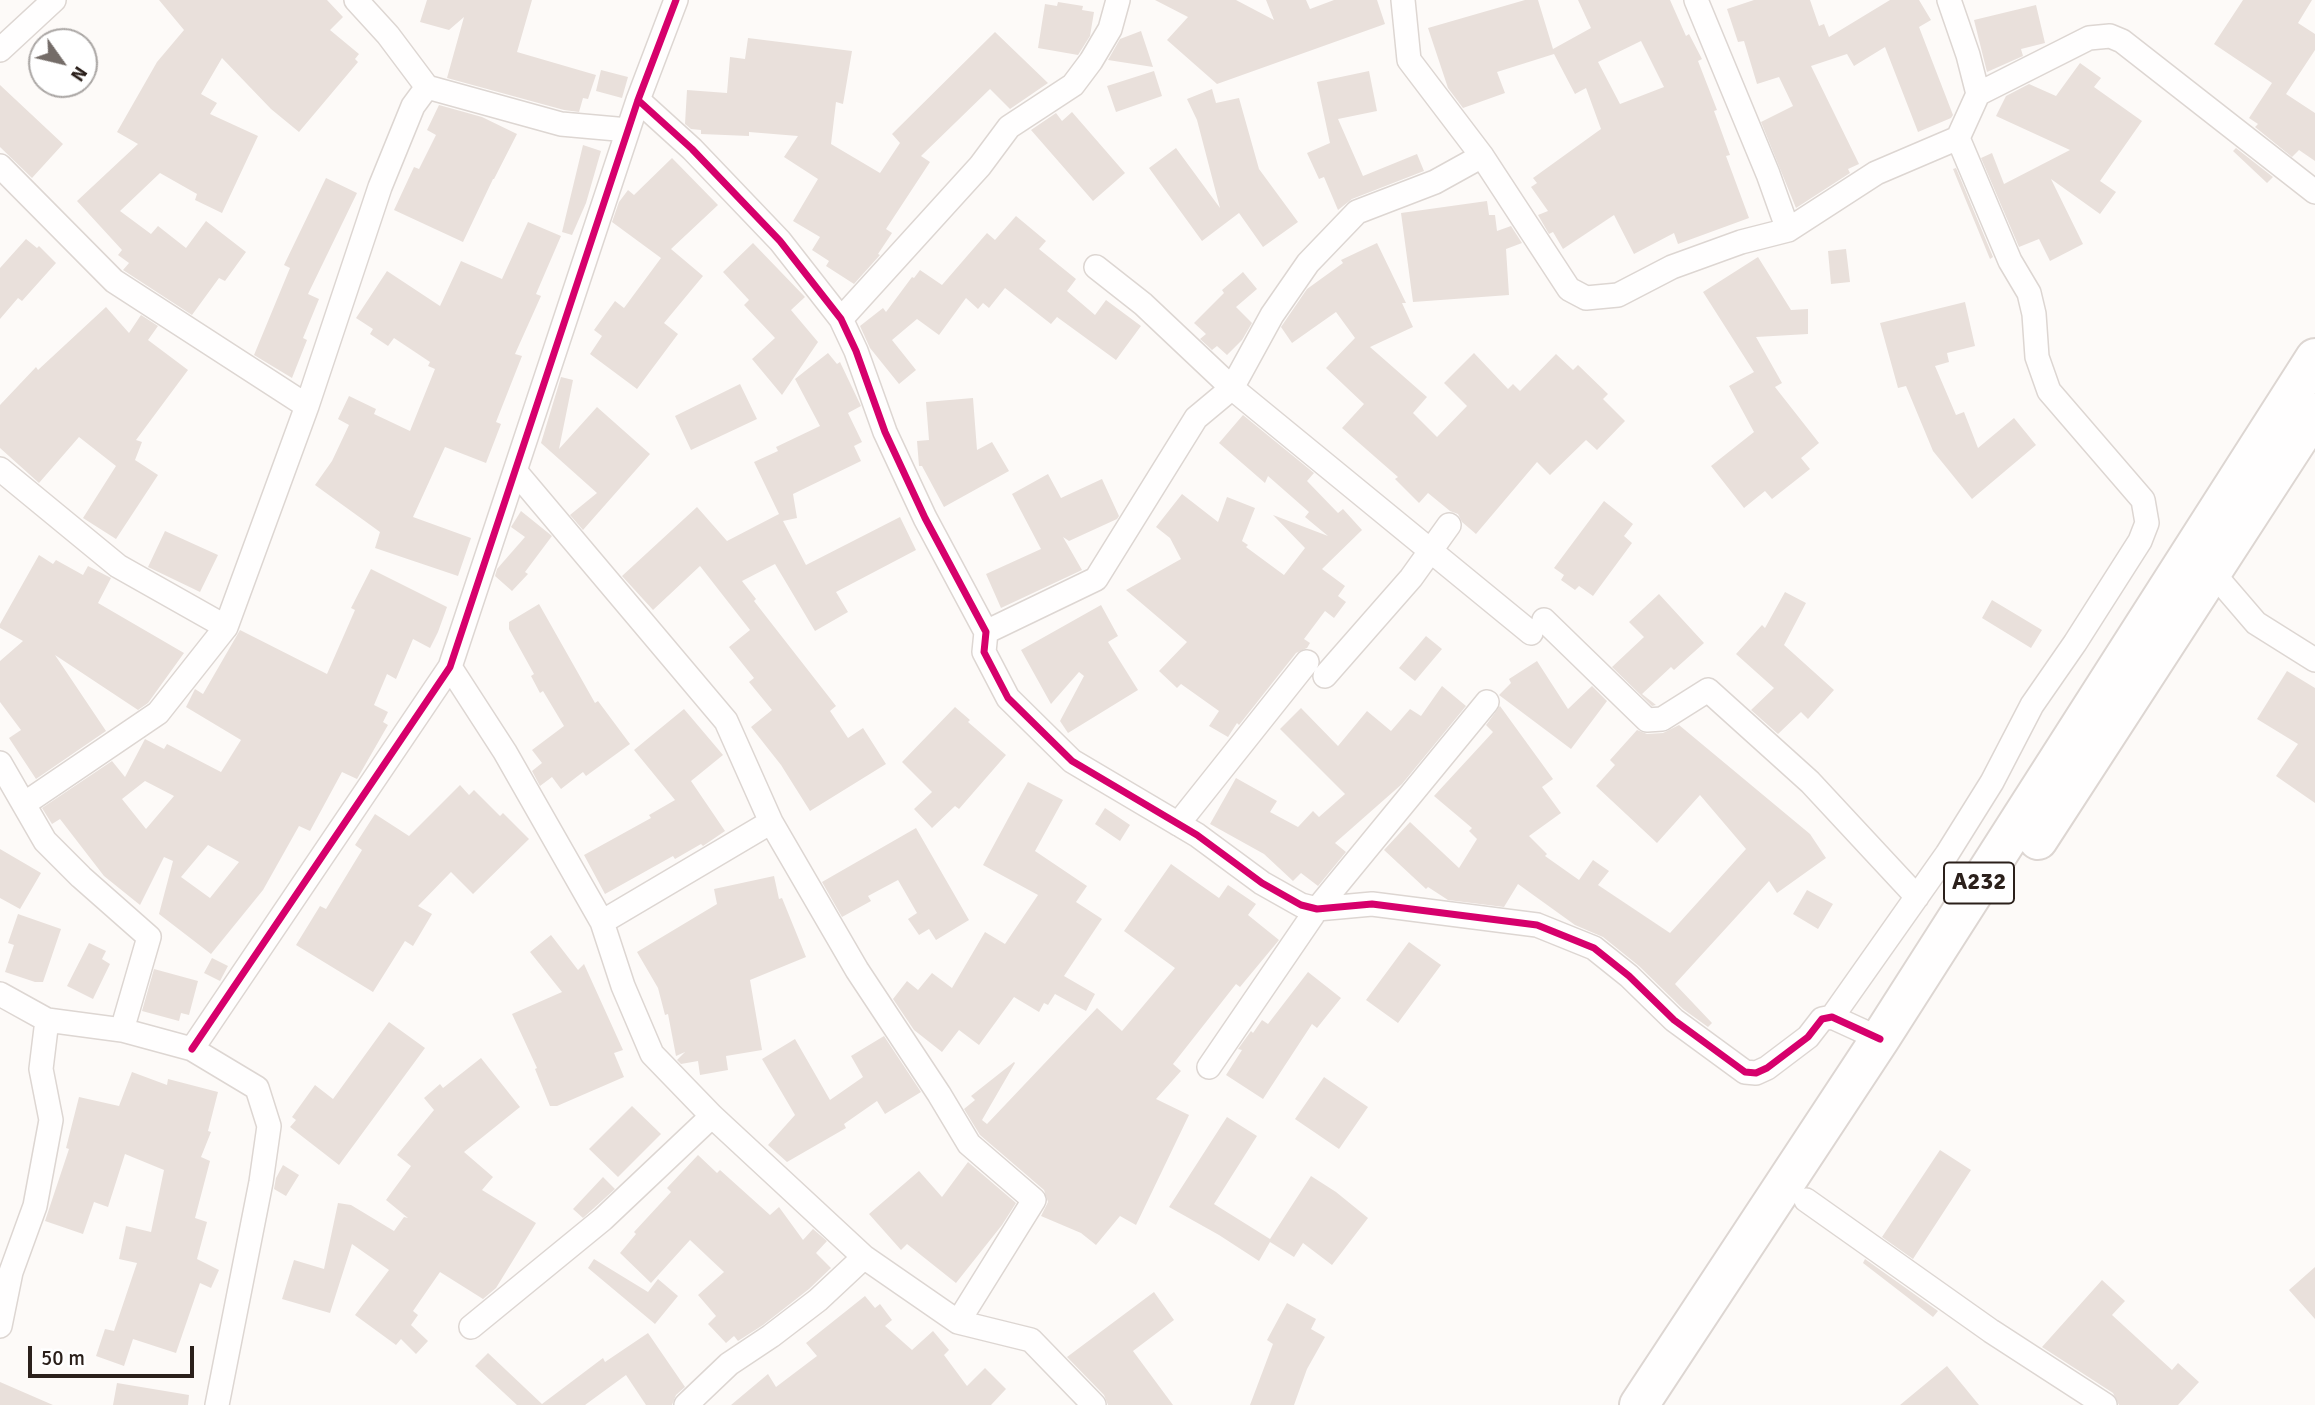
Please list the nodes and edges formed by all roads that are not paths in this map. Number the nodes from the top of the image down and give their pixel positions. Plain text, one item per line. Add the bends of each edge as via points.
1 (356, 0) edge
2 (676, 0) edge
3 (1118, 0) edge
4 (1403, 0) edge
5 (1696, 0) edge
6 (1949, 0) edge
7 (44, 3) edge
8 (0, 50) edge
9 (427, 86) junction
10 (1978, 94) junction
11 (638, 100) junction
12 (628, 130) junction
13 (1958, 138) junction
14 (1482, 156) junction
15 (0, 166) edge
16 (2315, 192) edge
17 (1788, 230) junction
18 (1096, 267) dead end
19 (841, 319) junction
20 (2315, 358) edge
21 (1232, 388) junction
22 (307, 406) junction
23 (2315, 413) edge
24 (0, 469) edge
25 (515, 471) junction
26 (1449, 525) dead end
27 (1431, 551) junction
28 (2213, 573) junction
29 (226, 626) junction
30 (986, 632) junction
31 (2315, 660) edge
32 (450, 667) junction
33 (1487, 702) dead end
34 (0, 763) edge
35 (24, 804) junction
36 (1976, 808) junction
37 (771, 822) junction
38 (1178, 824) junction
39 (2015, 828) junction
40 (1917, 897) junction
41 (1317, 909) junction
42 (602, 922) junction
43 (1955, 946) junction
44 (0, 995) edge
45 (1832, 1017) junction
46 (47, 1020) junction
47 (122, 1030) junction
48 (1880, 1039) junction
49 (192, 1049) junction
50 (1209, 1067) dead end
51 (712, 1116) junction
52 (1806, 1200) junction
53 (864, 1257) junction
54 (958, 1322) junction
55 (0, 1326) edge
56 (471, 1327) dead end
57 (217, 1405) edge
58 (686, 1405) edge
59 (1094, 1405) edge
60 (1639, 1405) edge
61 (1665, 1405) edge
62 (2105, 1405) edge

1 - 9 street
2 - 11 street
3 - 19 street via 1110,29 1073,85 1009,127 980,166
4 - 14 street via 1409,60
5 - 17 street
6 - 10 street
7 - 8 street
9 - 12 street via 561,124
9 - 22 street via 413,106 380,187
10 - 13 street
10 - 16 street via 2089,38 2110,36
11 - 12 street
11 - 19 street via 780,241
12 - 25 street
13 - 17 street via 1876,173
13 - 36 street via 2010,261 2029,293 2038,357 2049,391 2143,500 2147,523 2140,541 2032,705
14 - 17 street via 1569,289 1586,298 1618,295 1672,267
14 - 21 street via 1435,182 1357,212 1308,262
15 - 22 street via 114,281
18 - 21 street via 1143,304
19 - 30 street via 885,432
20 - 39 highway, A232
21 - 27 street
21 - 30 street via 1196,418 1096,579
22 - 29 street
23 - 28 highway, A232
24 - 29 street via 118,566
25 - 32 street
25 - 37 street via 726,721
26 - 27 street
27 - 38 street via 1410,578 1316,669
27 - 40 street via 1537,626 1647,720 1662,719 1708,690 1810,782
28 - 31 street via 2256,623
28 - 43 highway, A232
29 - 35 street via 158,713
30 - 38 street via 984,652 1008,698 1072,761
32 - 42 street via 505,752
32 - 49 street
33 - 41 street
34 - 35 street
35 - 47 street via 45,841 149,937
36 - 39 street
36 - 40 street
37 - 42 street
37 - 54 street via 857,970 969,1144 1034,1200
38 - 41 street via 1262,883
39 - 43 highway, A232
40 - 45 street
41 - 45 street via 1372,904 1537,925 1594,947 1674,1020 1745,1072 1768,1068 1808,1037 1822,1019
41 - 50 street
42 - 51 street via 652,1054
43 - 48 highway, A232
43 - 52 highway, A232
44 - 46 street
45 - 48 street
46 - 47 street
46 - 55 street via 41,1069 51,1120 35,1206 11,1272
47 - 49 street
48 - 60 highway, A232
49 - 57 street via 257,1088 269,1126
51 - 53 street
51 - 56 street via 603,1219
52 - 61 highway, A232
52 - 62 street
53 - 54 street
53 - 58 street via 818,1300 729,1364
54 - 59 street via 1031,1340

